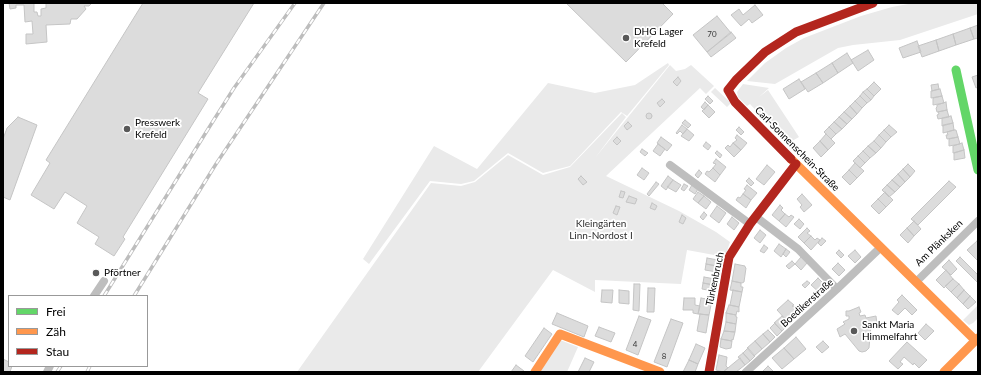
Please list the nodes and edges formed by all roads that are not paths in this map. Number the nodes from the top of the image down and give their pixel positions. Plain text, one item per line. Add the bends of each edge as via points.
1 (873, 3) edge
2 (956, 70) dead end
3 (796, 164) junction
4 (670, 165) dead end
5 (978, 170) edge
6 (753, 221) junction
7 (978, 221) edge
8 (880, 248) junction
9 (104, 281) dead end
10 (916, 282) junction
11 (837, 289) junction
12 (95, 295) edge
13 (977, 339) edge
14 (638, 363) junction
15 (535, 372) edge
16 (634, 372) edge
17 (660, 372) edge
18 (709, 372) edge
19 (746, 372) edge
20 (944, 372) edge

1 - 3 street, Carl-Sonnenschein-Straße via 796,32 765,52 728,90 735,102
2 - 5 street
3 - 6 street, Türkenbruch
3 - 8 street, Carl-Sonnenschein-Straße
4 - 6 street
6 - 11 street via 798,249
6 - 18 street, Türkenbruch via 729,257
7 - 10 street, Am Plänksken
8 - 10 street, Carl-Sonnenschein-Straße
8 - 11 street, Boedikerstraße
9 - 12 street
10 - 13 street, Carl-Sonnenschein-Straße
11 - 19 street, Boedikerstraße
13 - 20 street
14 - 15 street via 560,334
14 - 16 street
14 - 17 street

